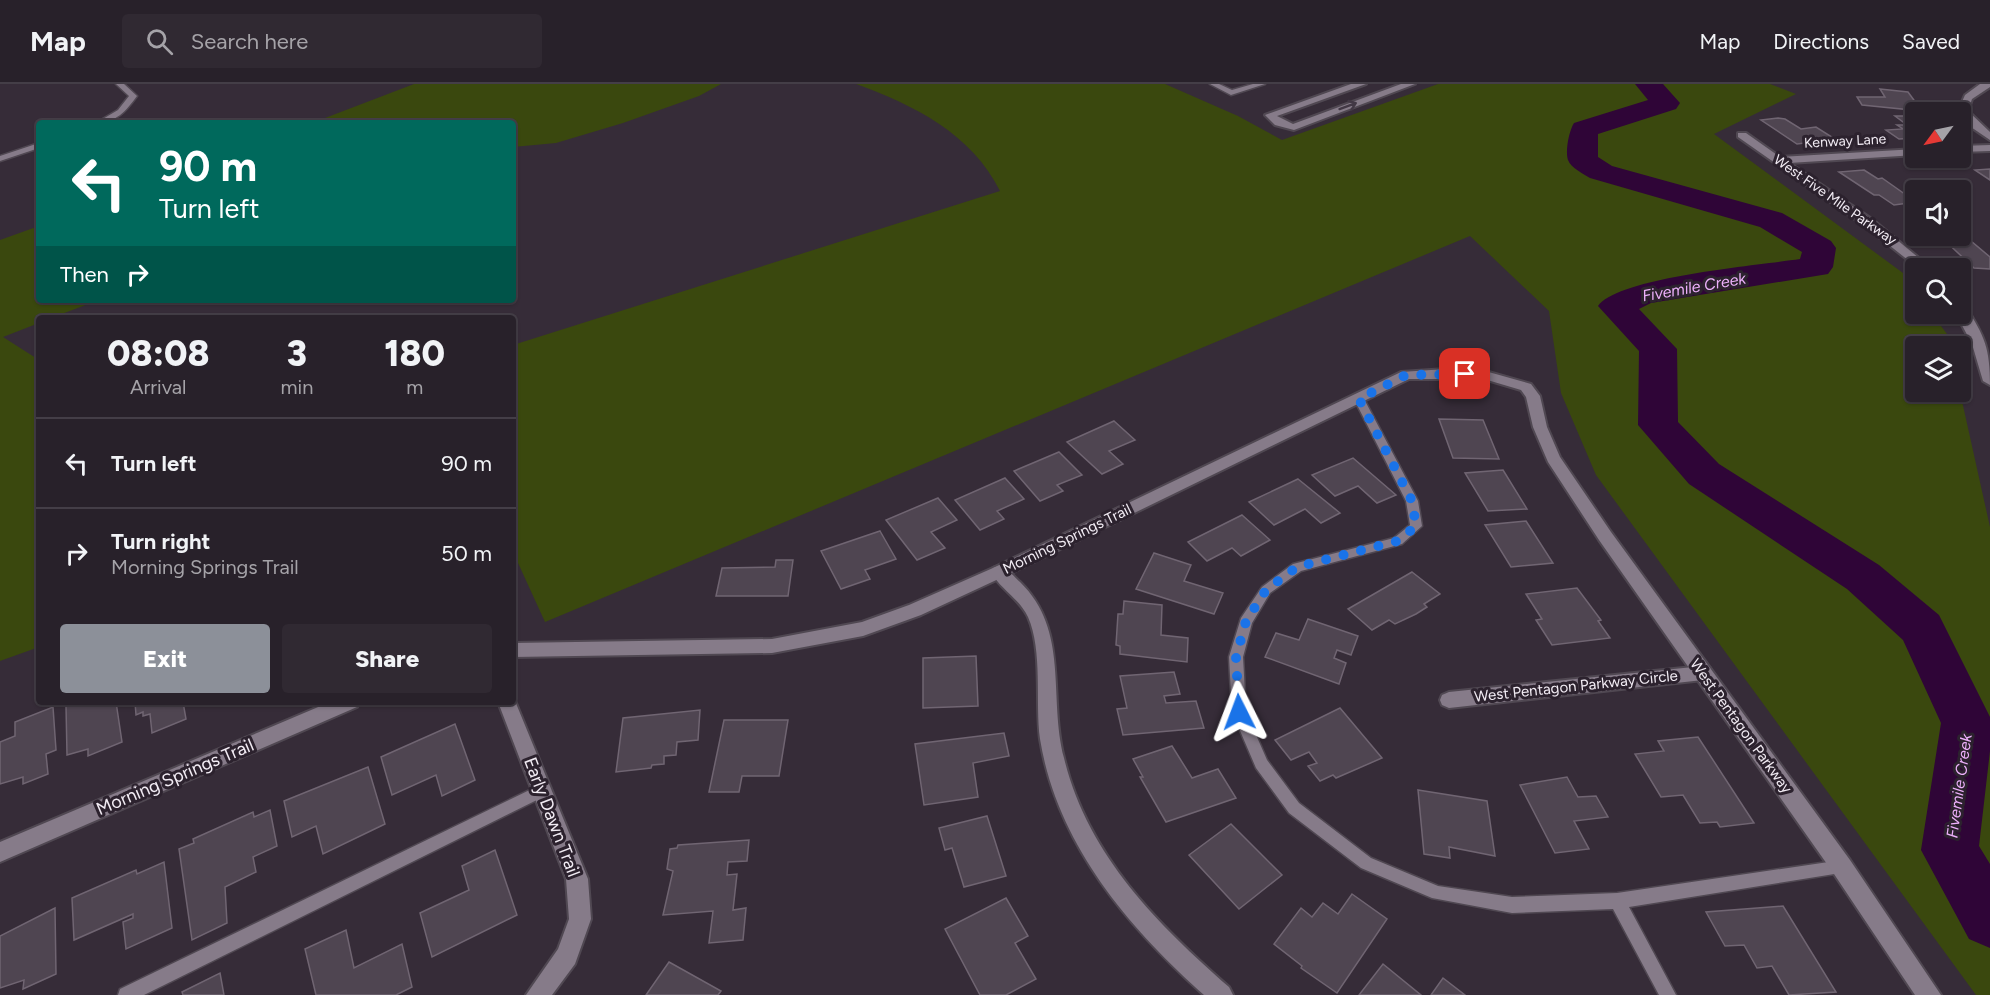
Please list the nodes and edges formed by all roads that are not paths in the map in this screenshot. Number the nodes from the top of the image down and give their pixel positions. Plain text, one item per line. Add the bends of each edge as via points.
1 (120, 84) edge
2 (1214, 84) edge
3 (1261, 84) edge
4 (1361, 84) edge
5 (1410, 84) edge
6 (1988, 84) edge
7 (105, 120) edge
8 (1742, 135) dead end
9 (1990, 136) edge
10 (36, 146) edge
11 (1990, 148) edge
12 (1971, 149) edge
13 (1905, 153) edge
14 (0, 159) edge
15 (1777, 160) junction
16 (1912, 258) edge
17 (1971, 324) edge
18 (1990, 381) edge
19 (1359, 399) junction
20 (1553, 458) joint
21 (999, 572) junction
22 (516, 650) edge
23 (1702, 673) junction
24 (1449, 700) dead end
25 (343, 705) edge
26 (508, 705) edge
27 (542, 790) junction
28 (0, 852) edge
29 (1842, 867) junction
30 (1617, 901) junction
31 (126, 995) edge
32 (538, 995) edge
33 (1221, 995) edge
34 (1668, 995) edge
35 (1929, 995) edge

1 - 7 lane via 133,96 121,111
2 - 3 lane via 1231,93
4 -> 5 street via 1270,115 1279,123 1294,127
6 - 9 street via 1971,93 1964,101 1963,111
8 - 15 street, West Five Mile Parkway
10 - 14 lane
11 - 12 street
13 - 15 street, Kenway Lane
15 - 16 street, West Five Mile Parkway
17 - 18 street
19 - 20 street, Morning Springs Trail via 1406,375 1485,375 1526,387 1533,396
19 - 21 street, Morning Springs Trail
19 - 30 lane via 1412,501 1416,526 1398,541 1297,567 1266,590 1246,621 1236,657 1239,712 1261,764 1294,808 1366,863 1438,893 1512,905
20 - 23 street, West Pentagon Parkway
21 - 22 street, Morning Springs Trail via 863,629 772,646
21 - 33 street via 1036,615 1043,637 1047,722 1057,770 1082,837 1122,899 1173,953
23 - 24 street, West Pentagon Parkway Circle
23 - 29 street, West Pentagon Parkway
25 - 28 street, Morning Springs Trail
26 - 27 street, Early Dawn Trail
27 - 31 lane
27 - 32 street, Early Dawn Trail via 577,879 580,919 567,956
29 - 30 lane
29 - 35 street, West Pentagon Parkway
30 - 34 lane

